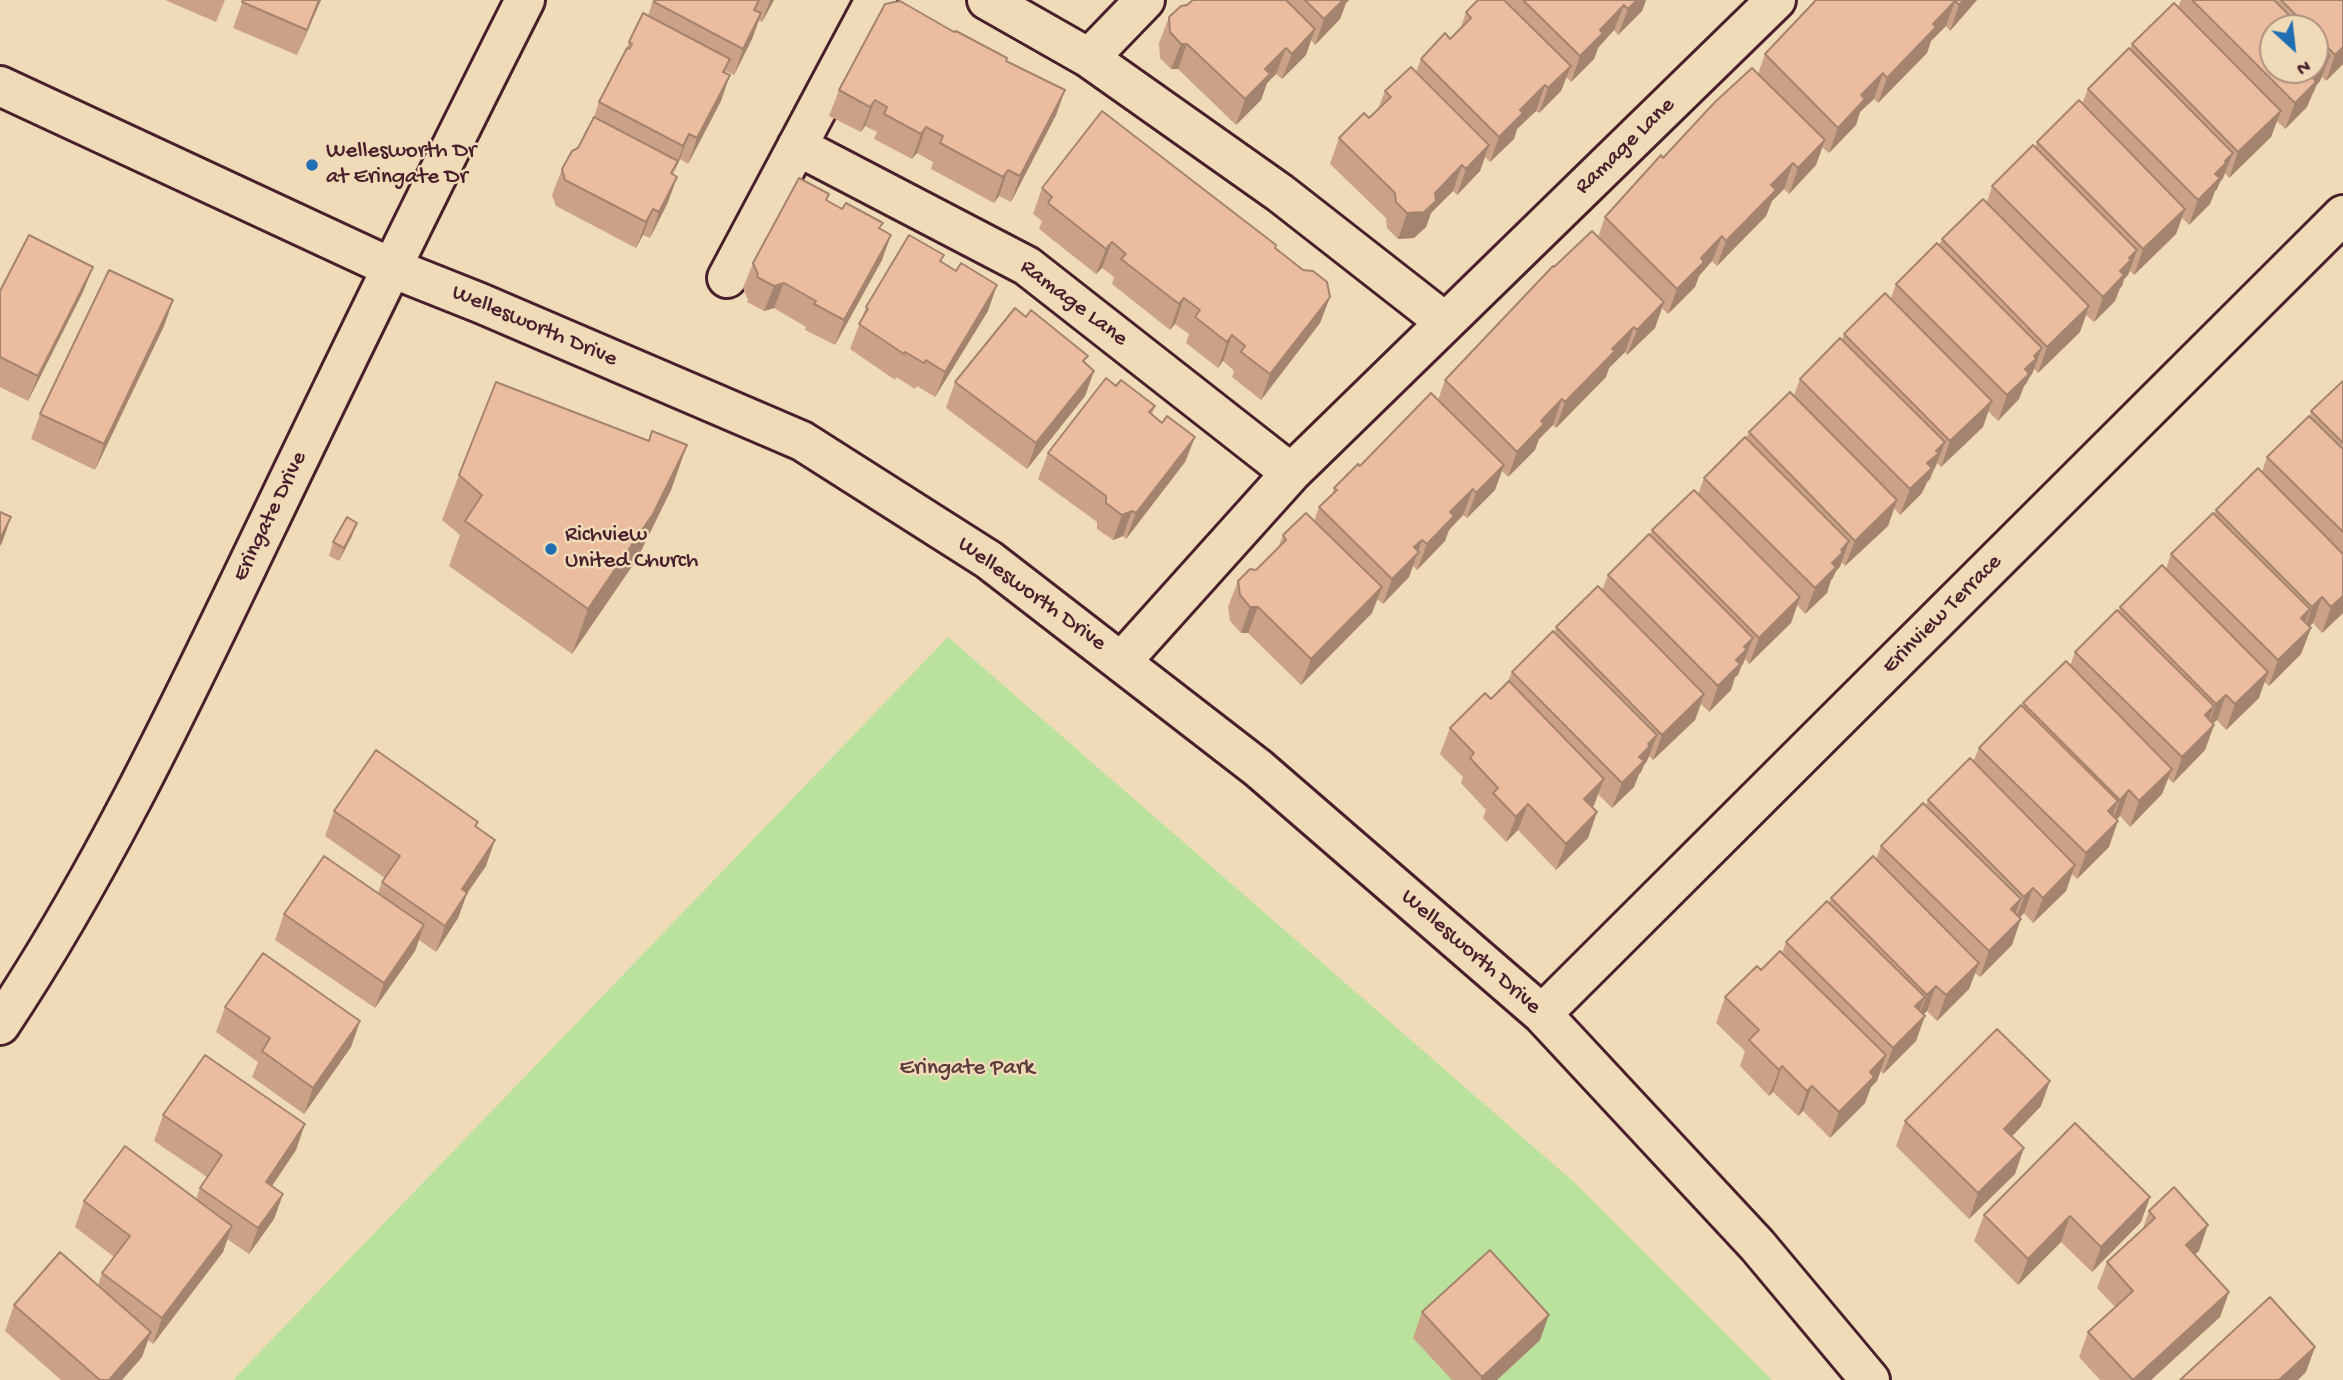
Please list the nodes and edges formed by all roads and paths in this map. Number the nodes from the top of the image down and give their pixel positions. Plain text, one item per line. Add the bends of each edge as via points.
1 (525, 0) edge
2 (877, 0) edge
3 (987, 0) edge
4 (1145, 0) edge
5 (1776, 0) edge
6 (1089, 58) junction
7 (0, 86) edge
8 (797, 146) junction
9 (2343, 215) edge
10 (392, 268) junction
11 (727, 278) dead end
12 (1445, 323) junction
13 (1291, 473) junction
14 (1122, 661) junction
15 (1542, 1014) junction
16 (0, 1025) edge
17 (1870, 1380) edge

1 - 10 street, Eringate Drive
2 - 8 street
3 - 6 street
4 - 6 street
5 - 12 street, Ramage Lane
6 - 12 street via 1280,193
7 - 10 street, Wellesworth Drive
8 - 11 street
8 - 13 street, Ramage Lane via 1027,266
9 - 15 street, Erinview Terrace
10 - 14 street, Wellesworth Drive via 802,441 989,560
10 - 16 street, Eringate Drive via 108,846
12 - 13 street, Ramage Lane
13 - 14 street, Ramage Lane
14 - 15 street, Wellesworth Drive via 1258,768
15 - 17 street, Wellesworth Drive via 1756,1245

